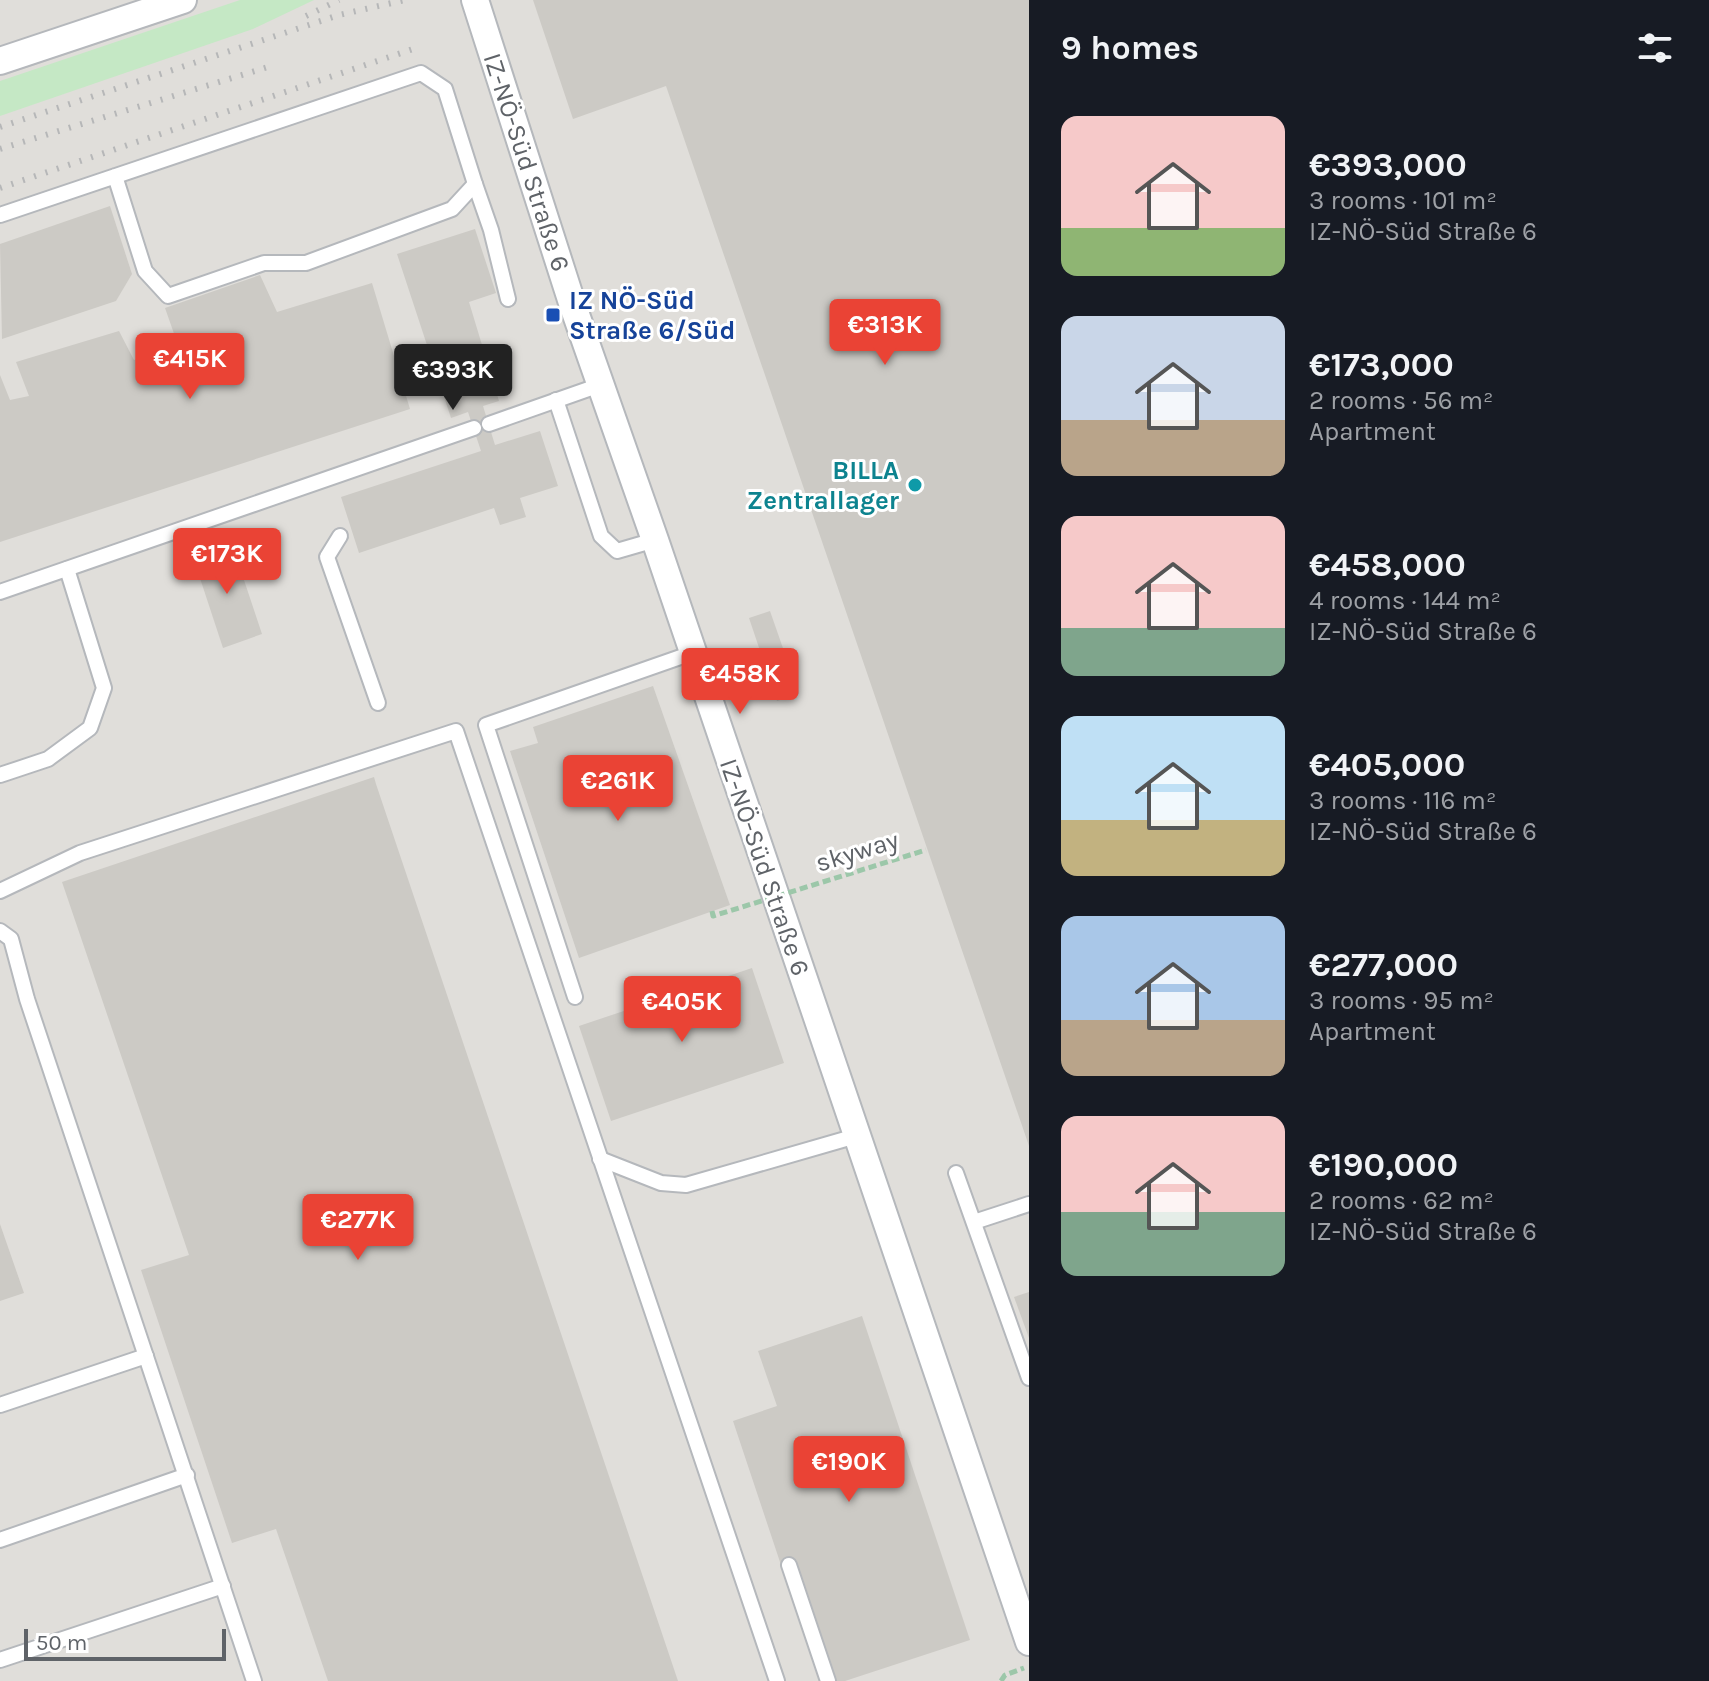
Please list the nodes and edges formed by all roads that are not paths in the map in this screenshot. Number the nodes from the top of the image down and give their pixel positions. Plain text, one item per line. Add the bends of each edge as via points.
1 (183, 0) edge
2 (475, 0) edge
3 (0, 61) edge
4 (115, 176) junction
5 (475, 184) junction
6 (0, 215) edge
7 (508, 299) dead end
8 (600, 385) junction
9 (556, 400) junction
10 (489, 424) dead end
11 (474, 428) dead end
12 (340, 536) dead end
13 (655, 540) junction
14 (67, 569) junction
15 (0, 592) edge
16 (692, 653) junction
17 (378, 703) dead end
18 (0, 775) edge
19 (0, 891) edge
20 (0, 931) edge
21 (575, 997) dead end
22 (856, 1136) junction
23 (600, 1159) junction
24 (956, 1173) dead end
25 (1029, 1204) edge
26 (974, 1222) junction
27 (146, 1356) junction
28 (1029, 1378) edge
29 (0, 1405) edge
30 (187, 1475) junction
31 (0, 1540) edge
32 (789, 1565) dead end
33 (223, 1586) junction
34 (1029, 1642) edge
35 (0, 1660) edge
36 (254, 1681) edge
37 (777, 1681) edge
38 (828, 1681) edge

1 - 3 street
2 - 8 street, IZ-NÖ-Süd Straße 6
4 - 5 lane via 421,73 445,89
4 - 5 lane via 145,271 168,296 264,263 306,263 452,209
4 - 6 lane
5 - 7 lane
8 - 9 lane
8 - 13 street, IZ-NÖ-Süd Straße 6
9 - 10 lane
9 - 13 lane via 601,536 617,551
11 - 14 lane
12 - 17 lane via 327,557
13 - 16 street, IZ-NÖ-Süd Straße 6
14 - 15 lane
14 - 18 lane via 104,688 90,728 48,759
16 - 21 lane via 486,725
16 - 22 street, IZ-NÖ-Süd Straße 6
19 - 23 lane via 80,853 456,731
20 - 27 lane via 11,939
22 - 23 lane via 686,1185 661,1183
22 - 34 street, IZ-NÖ-Süd Straße 6
23 - 37 lane
24 - 26 lane
25 - 26 lane
26 - 28 lane
27 - 29 lane
27 - 30 lane
30 - 31 lane
30 - 33 lane
32 - 38 lane
33 - 35 lane
33 - 36 lane

